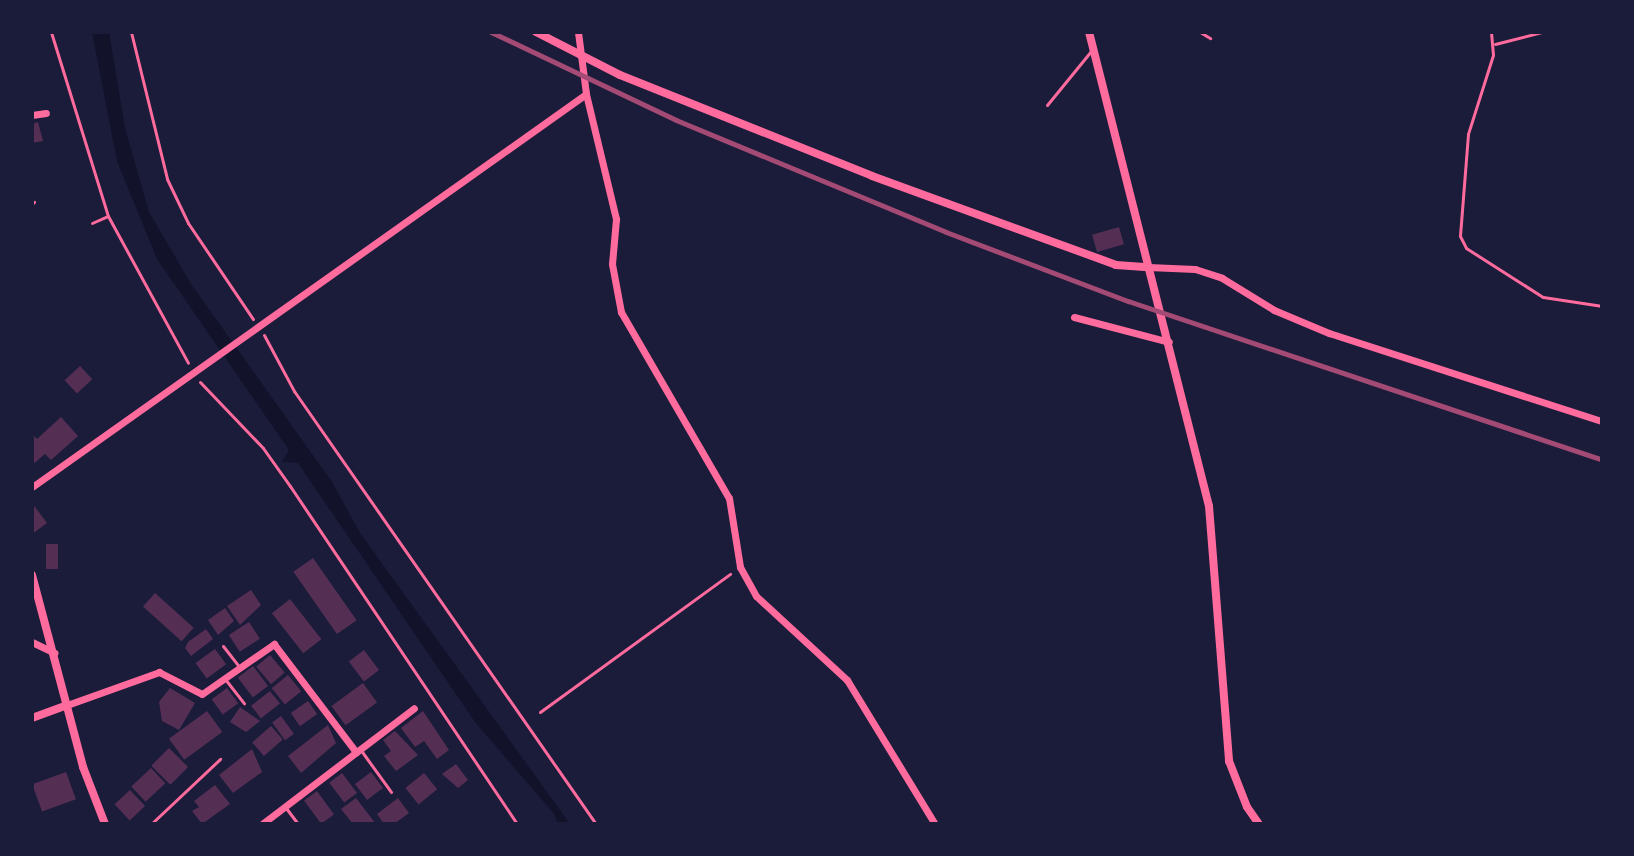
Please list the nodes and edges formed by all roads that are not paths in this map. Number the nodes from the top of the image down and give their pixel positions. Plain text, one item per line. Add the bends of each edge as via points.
1 (536, 32) edge
2 (578, 32) edge
3 (1200, 32) edge
4 (1093, 38) edge
5 (1210, 38) dead end
6 (583, 55) junction
7 (586, 94) junction
8 (1047, 105) dead end
9 (46, 113) dead end
10 (32, 115) edge
11 (1148, 267) junction
12 (1074, 317) dead end
13 (1169, 342) junction
14 (139, 400) dead end
15 (144, 409) junction
16 (1602, 421) edge
17 (32, 487) edge
18 (32, 575) edge
19 (32, 642) edge
20 (223, 646) dead end
21 (55, 653) junction
22 (240, 667) junction
23 (225, 679) junction
24 (244, 703) dead end
25 (67, 705) junction
26 (414, 708) dead end
27 (32, 718) edge
28 (358, 751) junction
29 (220, 759) dead end
30 (391, 792) dead end
31 (285, 807) junction
32 (105, 824) edge
33 (151, 824) edge
34 (262, 824) edge
35 (298, 824) edge
36 (935, 824) edge
37 (1259, 824) edge

1 - 6 street
2 - 6 street
3 - 5 lane
4 - 8 lane
4 - 11 street
6 - 7 street
6 - 11 street via 698,108 886,182 1116,265
7 - 15 street
7 - 36 street via 616,219 612,264 621,312 729,498 740,567 769,611 847,680
9 - 10 street
11 - 13 street
11 - 16 street via 1195,269 1222,278 1274,310 1329,333
12 - 13 street
13 - 37 street via 1215,542 1229,761
14 - 15 lane
15 - 17 street via 98,434
18 - 21 street
19 - 21 street
20 - 22 lane
21 - 25 street
22 - 23 street
22 - 28 street via 274,644
23 - 24 lane
23 - 25 street via 198,694 159,672
25 - 27 street
25 - 32 street
26 - 28 street
28 - 30 lane
28 - 31 street
29 - 33 lane
31 - 34 street
31 - 35 lane

